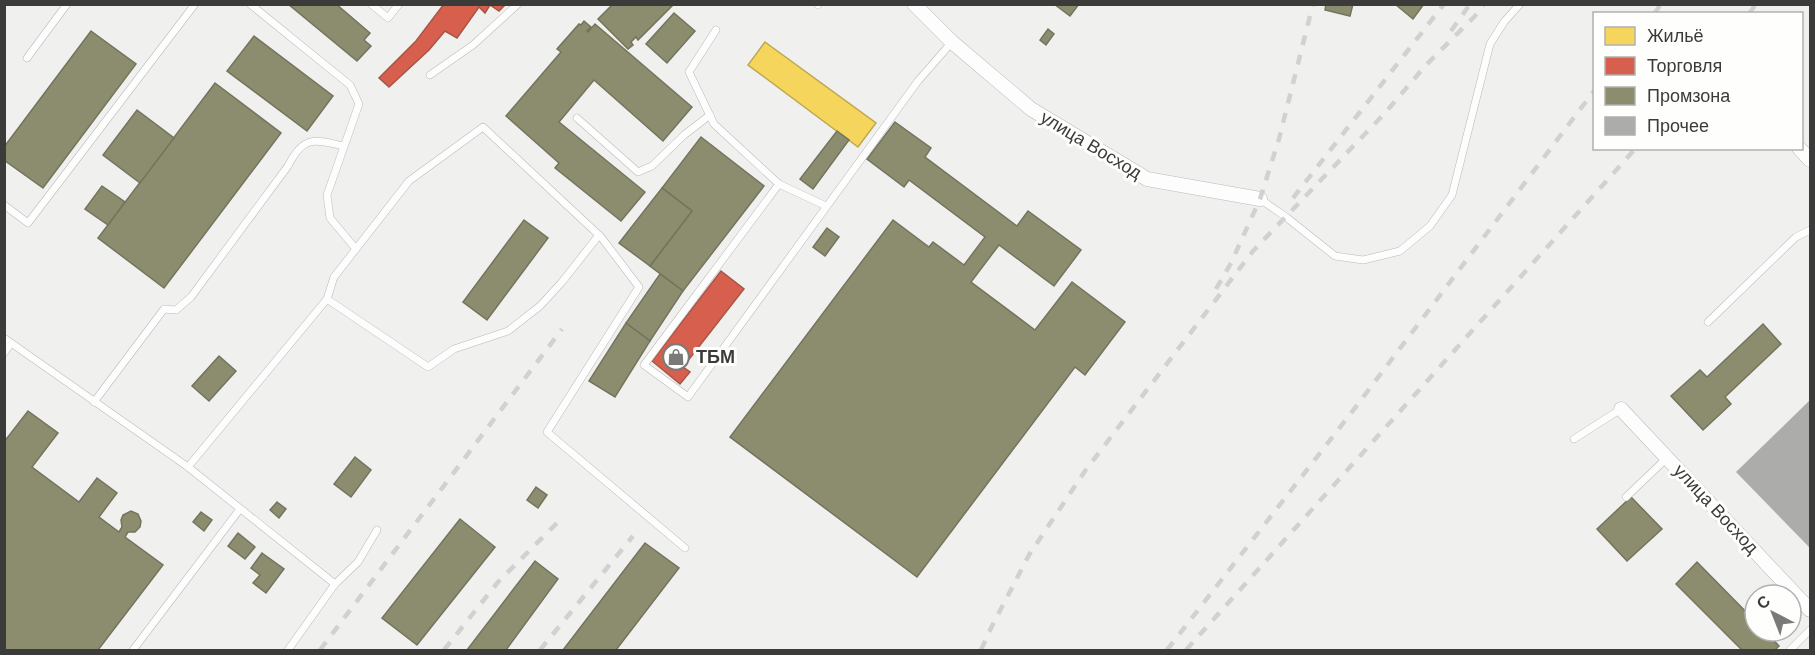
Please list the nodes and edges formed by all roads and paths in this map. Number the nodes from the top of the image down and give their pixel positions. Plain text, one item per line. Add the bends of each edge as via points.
1 (67, 4) edge
2 (195, 4) edge
3 (250, 4) edge
4 (371, 4) edge
5 (399, 4) edge
6 (518, 4) edge
7 (914, 4) edge
8 (1520, 4) edge
9 (716, 30) dead end
10 (952, 42) junction
11 (27, 58) dead end
12 (430, 75) dead end
13 (710, 115) junction
14 (577, 118) dead end
15 (344, 146) junction
16 (779, 184) junction
17 (1260, 199) joint
18 (4, 205) edge
19 (826, 206) junction
20 (1810, 230) edge
21 (599, 235) junction
22 (356, 249) junction
23 (327, 299) junction
24 (1708, 322) dead end
25 (4, 338) edge
26 (11, 344) junction
27 (4, 353) edge
28 (94, 402) junction
29 (1621, 409) joint
30 (1574, 439) dead end
31 (1667, 458) junction
32 (188, 467) junction
33 (1626, 497) dead end
34 (240, 509) junction
35 (377, 530) dead end
36 (685, 548) dead end
37 (335, 584) junction
38 (1810, 610) edge
39 (1810, 630) edge
40 (133, 651) edge
41 (288, 651) edge
42 (1790, 651) edge

1 - 11 lane
2 - 18 lane via 28,223
3 - 15 lane via 350,85 359,104
4 - 5 lane via 388,18
6 - 12 lane via 474,45
7 - 10 street, улица Восход
8 - 17 lane, улица Восход via 1490,44 1452,195 1430,226 1400,251 1363,260 1335,256
9 - 13 lane via 689,72
10 - 17 street, улица Восход via 1031,109 1147,178
10 - 19 lane via 918,81
13 - 14 lane via 652,166 639,172
13 - 16 lane via 714,124
15 - 22 lane via 327,195 330,218
15 - 28 lane via 316,140 296,150 191,297 176,310 164,309
16 - 19 lane
16 - 19 lane via 644,365 688,397
20 - 24 lane via 1796,237
21 - 22 lane via 483,127 409,181
21 - 23 lane via 540,306 508,331 454,349 428,367
21 - 36 lane via 639,287 547,432
22 - 23 lane via 334,277
23 - 32 lane
25 - 26 lane
26 - 27 lane
26 - 28 lane
28 - 32 lane
29 - 30 lane
29 - 31 street, улица Восход
31 - 33 lane
31 - 38 street, улица Восход
32 - 34 lane
34 - 37 lane
34 - 40 lane
35 - 37 lane via 358,562
37 - 41 lane
39 - 42 lane

